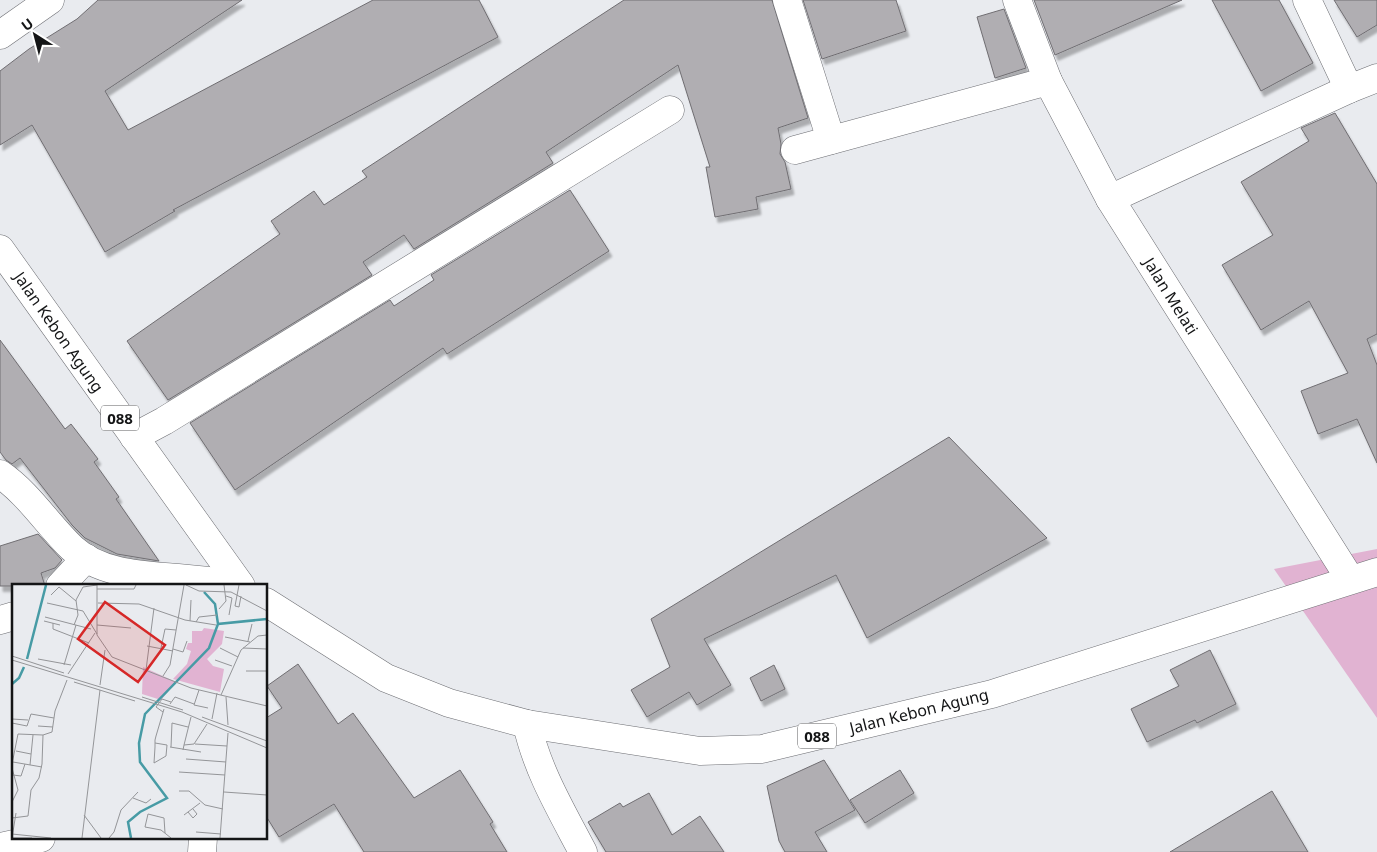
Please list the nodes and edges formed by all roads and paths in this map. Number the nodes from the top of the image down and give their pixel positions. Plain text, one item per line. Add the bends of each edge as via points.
1 (50, 0) edge
2 (787, 0) edge
3 (1017, 0) edge
4 (1307, 0) edge
5 (0, 35) edge
6 (1377, 78) edge
7 (1048, 82) junction
8 (1348, 89) junction
9 (670, 110) dead end
10 (832, 140) junction
11 (795, 150) dead end
12 (1110, 199) junction
13 (0, 249) edge
14 (134, 437) junction
15 (0, 474) edge
16 (86, 558) junction
17 (1377, 572) edge
18 (1350, 579) junction
19 (192, 582) edge
20 (62, 584) edge
21 (224, 584) edge
22 (239, 584) edge
23 (268, 603) edge
24 (527, 724) junction
25 (32, 840) edge
26 (0, 847) edge
27 (584, 852) edge

1 - 5 street
2 - 10 street
3 - 7 street, Jalan Melati
4 - 8 street
6 - 8 street
7 - 10 street
7 - 12 street, Jalan Melati
8 - 12 street
9 - 14 street
10 - 11 street
12 - 18 street, Jalan Melati
13 - 14 street, Jalan Kebon Agung / 088
14 - 22 street, Jalan Kebon Agung / 088
15 - 16 street via 31,502 72,548
16 - 19 street via 116,571
16 - 20 street
17 - 18 street, Jalan Kebon Agung / 088
18 - 24 street, Jalan Kebon Agung / 088 via 992,694 762,749 700,751
19 - 21 street
23 - 24 street, Jalan Kebon Agung / 088 via 386,678 449,703
24 - 27 street via 546,781
25 - 26 street

